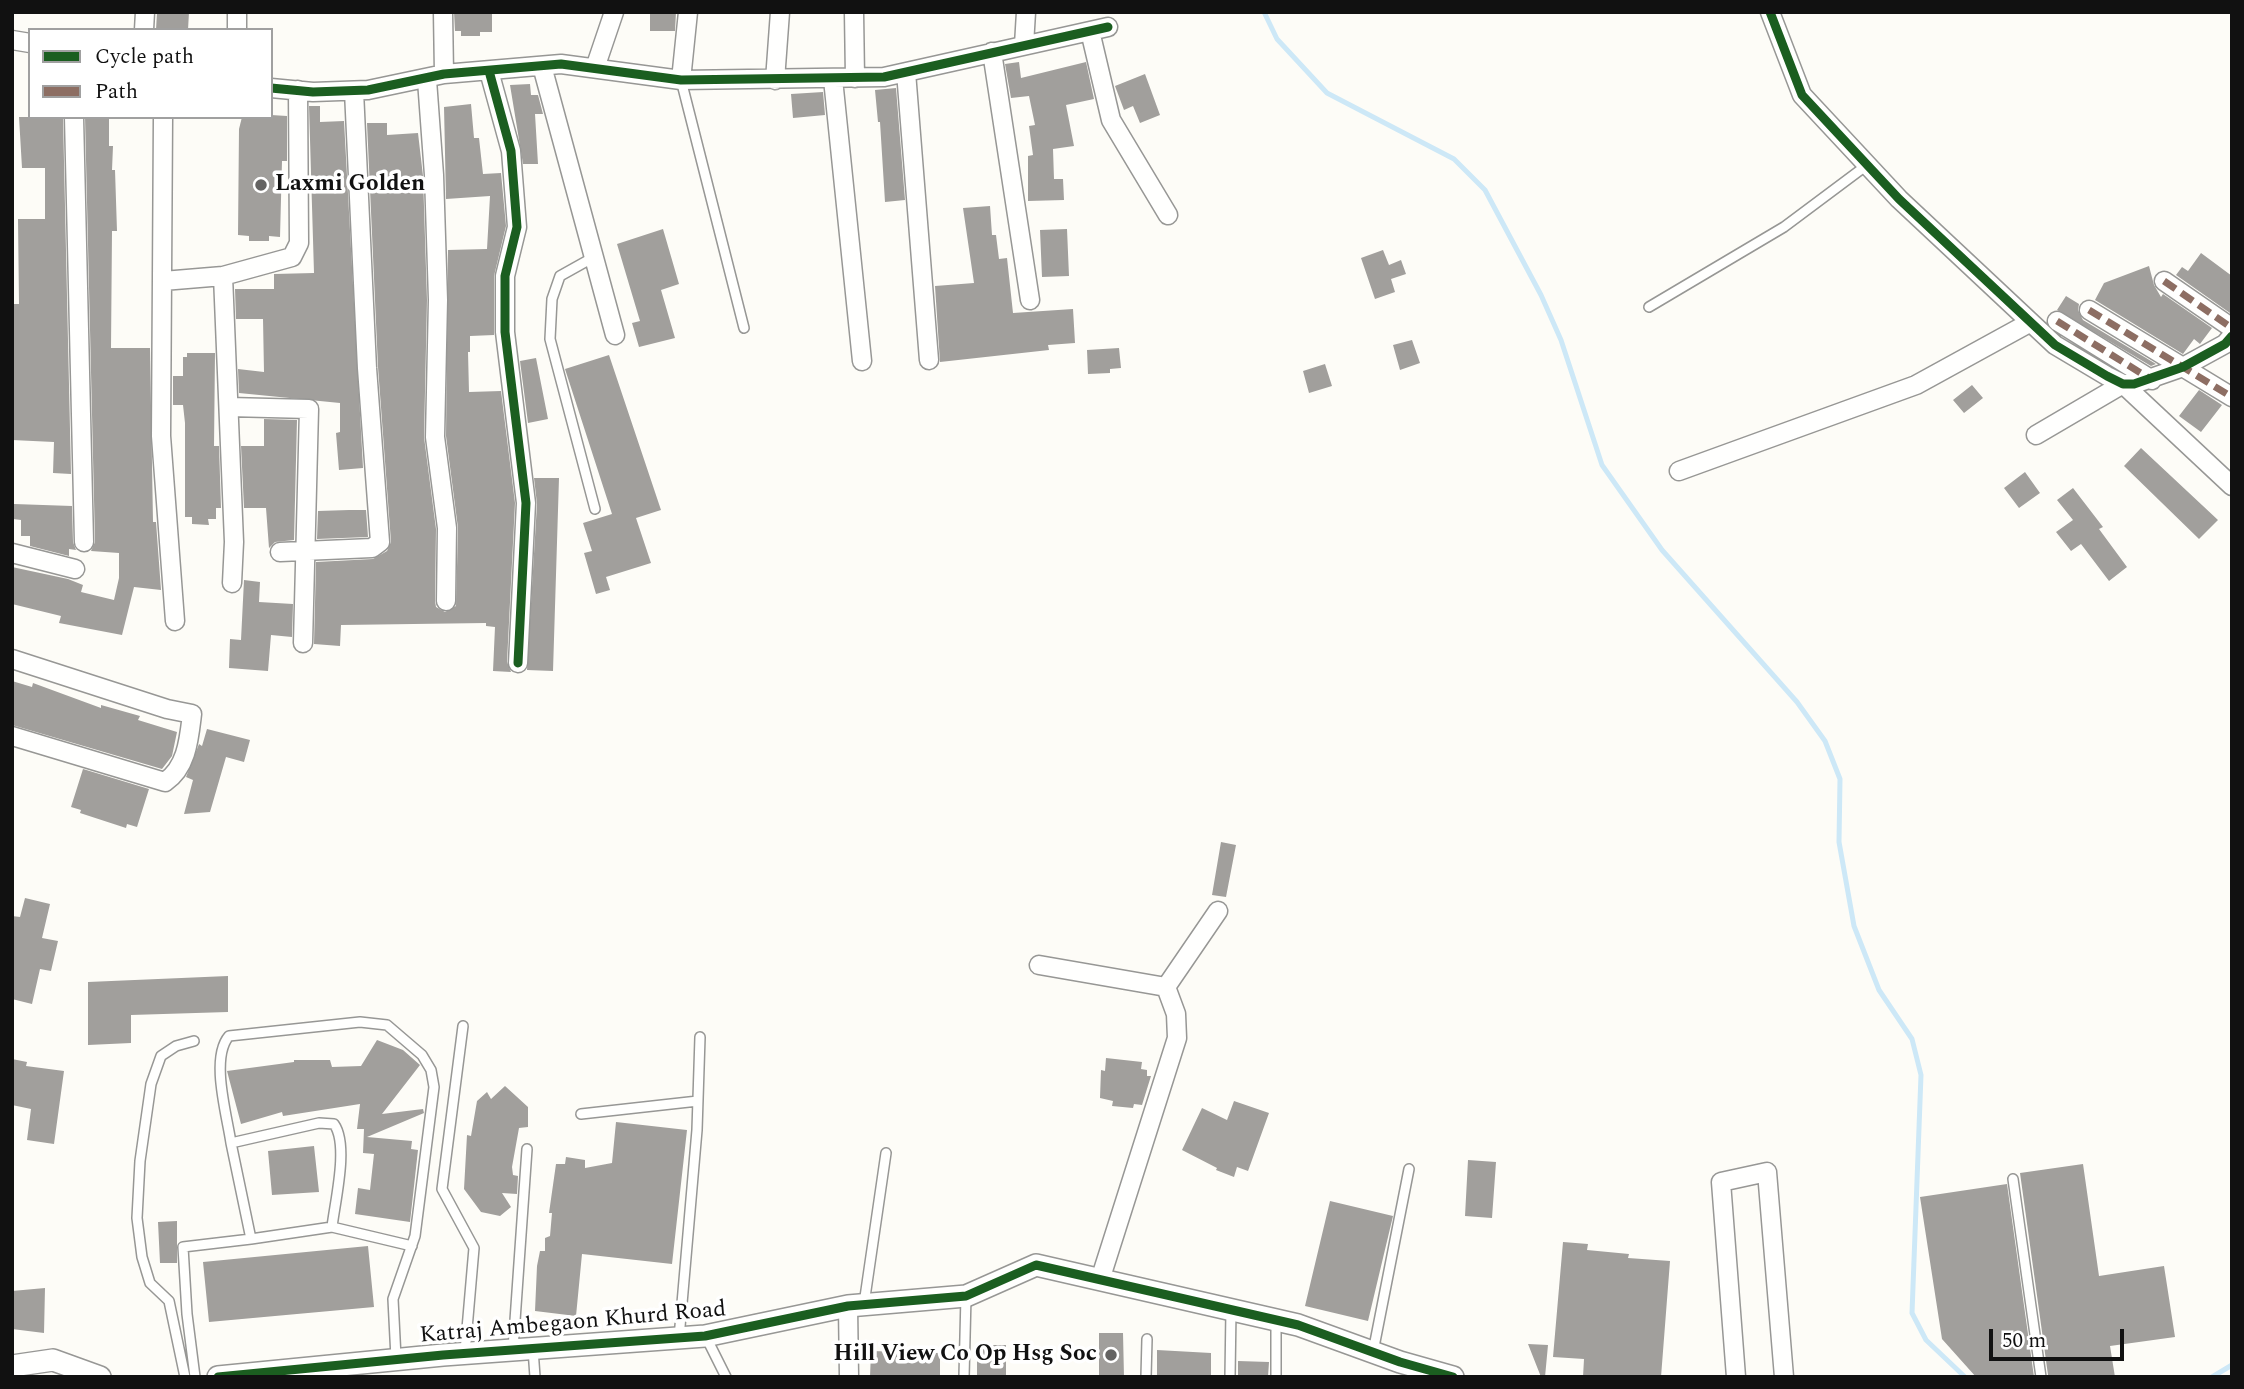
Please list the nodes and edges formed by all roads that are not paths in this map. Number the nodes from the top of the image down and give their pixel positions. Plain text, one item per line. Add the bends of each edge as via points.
1 (443, 12) edge
2 (614, 12) edge
3 (688, 12) edge
4 (780, 12) edge
5 (1026, 12) edge
6 (1770, 12) edge
7 (857, 14) edge
8 (1108, 27) dead end
9 (1090, 31) junction
10 (1024, 45) junction
11 (992, 52) junction
12 (542, 66) junction
13 (595, 68) junction
14 (489, 71) junction
15 (906, 72) junction
16 (444, 74) junction
17 (855, 78) junction
18 (833, 79) junction
19 (427, 80) junction
20 (681, 80) junction
21 (775, 80) junction
22 (273, 88) edge
23 (298, 90) junction
24 (354, 91) junction
25 (74, 119) edge
26 (163, 119) edge
27 (1867, 165) junction
28 (1168, 215) dead end
29 (594, 257) junction
30 (223, 276) junction
31 (163, 281) junction
32 (2164, 281) dead end
33 (1030, 300) dead end
34 (1649, 307) dead end
35 (2089, 310) dead end
36 (2057, 321) dead end
37 (2029, 323) junction
38 (744, 328) dead end
39 (615, 335) dead end
40 (2230, 339) edge
41 (929, 360) dead end
42 (862, 361) dead end
43 (2183, 367) junction
44 (2152, 380) junction
45 (2123, 384) junction
46 (2232, 397) edge
47 (229, 407) junction
48 (2036, 435) dead end
49 (1679, 471) dead end
50 (2232, 486) edge
51 (595, 509) dead end
52 (84, 542) dead end
53 (307, 551) junction
54 (280, 552) dead end
55 (12, 553) edge
56 (75, 569) dead end
57 (232, 583) dead end
58 (446, 601) dead end
59 (175, 621) dead end
60 (303, 643) dead end
61 (12, 659) edge
62 (518, 663) dead end
63 (12, 736) edge
64 (1218, 911) dead end
65 (1039, 965) dead end
66 (1166, 986) junction
67 (463, 1026) dead end
68 (700, 1037) dead end
69 (194, 1041) dead end
70 (698, 1101) junction
71 (581, 1114) dead end
72 (231, 1143) junction
73 (527, 1149) dead end
74 (886, 1153) dead end
75 (1409, 1169) dead end
76 (2013, 1179) dead end
77 (332, 1227) junction
78 (251, 1239) junction
79 (412, 1246) junction
80 (1100, 1280) junction
81 (966, 1296) junction
82 (856, 1305) junction
83 (1231, 1310) junction
84 (1276, 1320) junction
85 (705, 1336) junction
86 (679, 1338) junction
87 (1147, 1339) dead end
88 (523, 1349) junction
89 (1373, 1352) junction
90 (465, 1354) junction
91 (396, 1360) junction
92 (12, 1366) edge
93 (287, 1373) edge
94 (100, 1377) edge
95 (185, 1377) edge
96 (195, 1377) edge
97 (218, 1377) edge
98 (535, 1377) edge
99 (726, 1377) edge
100 (849, 1377) edge
101 (964, 1377) edge
102 (1146, 1377) edge
103 (1230, 1377) edge
104 (1276, 1377) edge
105 (1453, 1377) edge
106 (1736, 1377) edge
107 (1784, 1377) edge
108 (2041, 1377) edge

1 - 16 street
2 - 13 street
3 - 20 street
4 - 21 street
5 - 10 street
6 - 27 street via 1802,95
7 - 17 street
8 - 9 street
9 - 10 street
9 - 28 street via 1111,120
10 - 11 street
11 - 15 street
11 - 33 street
12 - 13 street
12 - 14 street
12 - 29 street
13 - 20 street
14 - 16 street
14 - 62 street via 511,151 517,227 505,276 505,332 526,503
15 - 17 street
15 - 41 street
16 - 19 street
17 - 18 street
18 - 21 street
18 - 42 street
19 - 24 street
19 - 58 street via 438,300 435,437 447,528
20 - 21 street
20 - 38 lane
22 - 23 street
23 - 24 street
23 - 30 street via 299,243 292,257
24 - 53 street via 380,542 372,548
25 - 52 street
26 - 31 street
27 - 34 lane via 1784,227
27 - 37 street
29 - 39 street
29 - 51 lane via 560,275 552,299 550,339
30 - 31 street
30 - 47 street
31 - 59 street via 161,436
32 - 40 street
35 - 43 street
36 - 44 street
37 - 45 street via 2055,345
37 - 49 street via 1916,385
40 - 43 street
43 - 44 street
43 - 46 street
44 - 45 street
45 - 48 street
45 - 50 street
47 - 53 street via 309,409
47 - 57 street
53 - 54 street
53 - 60 street
55 - 56 street
61 - 63 street via 192,714 189,742 178,773 165,782
64 - 66 street
65 - 66 street
66 - 80 street via 1176,1014 1177,1038
67 - 90 lane via 442,1189 474,1248
68 - 70 lane
69 - 95 lane via 161,1056 151,1084 137,1218 150,1283 169,1301
70 - 71 lane
70 - 86 lane
72 - 77 lane via 319,1123 334,1124 341,1147
72 - 78 lane
72 - 79 lane via 219,1063 229,1036 360,1022 387,1025 422,1055 434,1087
73 - 88 lane
74 - 82 lane
75 - 89 lane
76 - 108 lane
77 - 78 lane
77 - 79 lane
78 - 96 lane via 183,1247
79 - 91 lane via 393,1299
80 - 81 street, Katraj Ambegaon Khurd Road via 1036,1265
80 - 83 street, Katraj Ambegaon Khurd Road
81 - 82 street, Katraj Ambegaon Khurd Road
81 - 101 lane
82 - 85 street, Katraj Ambegaon Khurd Road
82 - 100 street
83 - 84 street, Katraj Ambegaon Khurd Road
83 - 103 lane
84 - 89 street, Katraj Ambegaon Khurd Road
84 - 104 lane
85 - 86 street, Katraj Ambegaon Khurd Road
85 - 99 lane
86 - 88 street, Katraj Ambegaon Khurd Road
87 - 102 lane
88 - 90 street, Katraj Ambegaon Khurd Road
88 - 98 lane
89 - 105 street, Katraj Ambegaon Khurd Road
90 - 91 street, Katraj Ambegaon Khurd Road
91 - 93 street, Katraj Ambegaon Khurd Road
92 - 94 street via 53,1360
93 - 97 street, Katraj Ambegaon Khurd Road
106 - 107 street via 1721,1182 1767,1172

